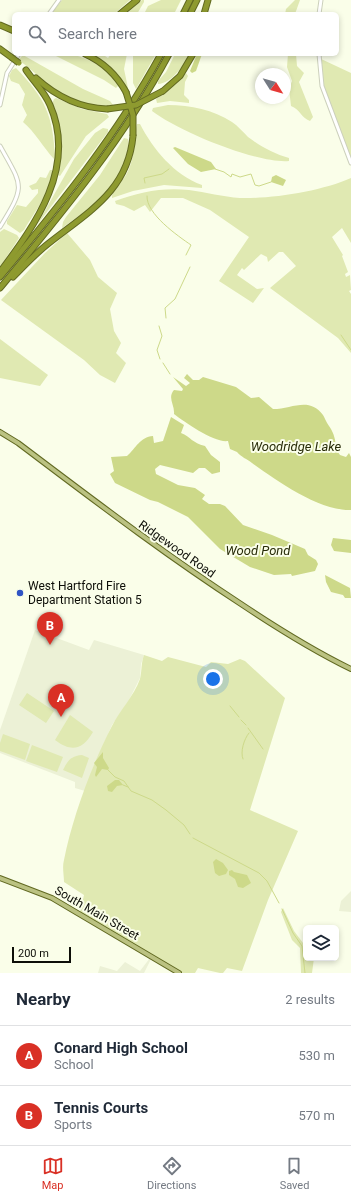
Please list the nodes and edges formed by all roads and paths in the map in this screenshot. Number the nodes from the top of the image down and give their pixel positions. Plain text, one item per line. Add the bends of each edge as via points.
1 (59, 0) edge
2 (137, 0) edge
3 (189, 0) edge
4 (197, 0) edge
5 (208, 0) edge
6 (322, 0) edge
7 (50, 12) edge
8 (122, 12) edge
9 (183, 12) edge
10 (191, 12) edge
11 (205, 12) edge
12 (319, 12) edge
13 (0, 25) edge
14 (12, 30) edge
15 (0, 49) edge
16 (18, 56) edge
17 (89, 56) edge
18 (160, 56) edge
19 (169, 56) edge
20 (192, 56) edge
21 (319, 56) edge
22 (26, 70) junction
23 (0, 105) edge
24 (0, 146) edge
25 (351, 163) edge
26 (0, 227) edge
27 (0, 272) edge
28 (0, 277) edge
29 (0, 288) edge
30 (0, 432) edge
31 (351, 669) edge
32 (0, 878) edge
33 (179, 973) edge

1 - 7 street
2 - 8 highway
3 - 9 highway
4 - 10 highway
5 - 11 highway
6 - 12 street
13 - 14 highway
15 - 22 highway, bridge
16 - 23 street via 7,75
17 - 29 highway, bridge via 109,69 126,92 133,115 133,136 126,166 109,194 97,206 47,244
18 - 28 highway via 106,142 65,198
19 - 29 highway via 110,150
20 - 22 highway, bridge via 180,76 163,91 136,104 107,109 86,107 66,100
21 - 25 street via 322,86
22 - 27 highway via 40,87 50,107 59,146 57,168 42,208
24 - 26 street via 17,177 19,189
30 - 31 main road, Ridgewood Road via 192,571 305,646
32 - 33 main road, South Main Street via 52,898

